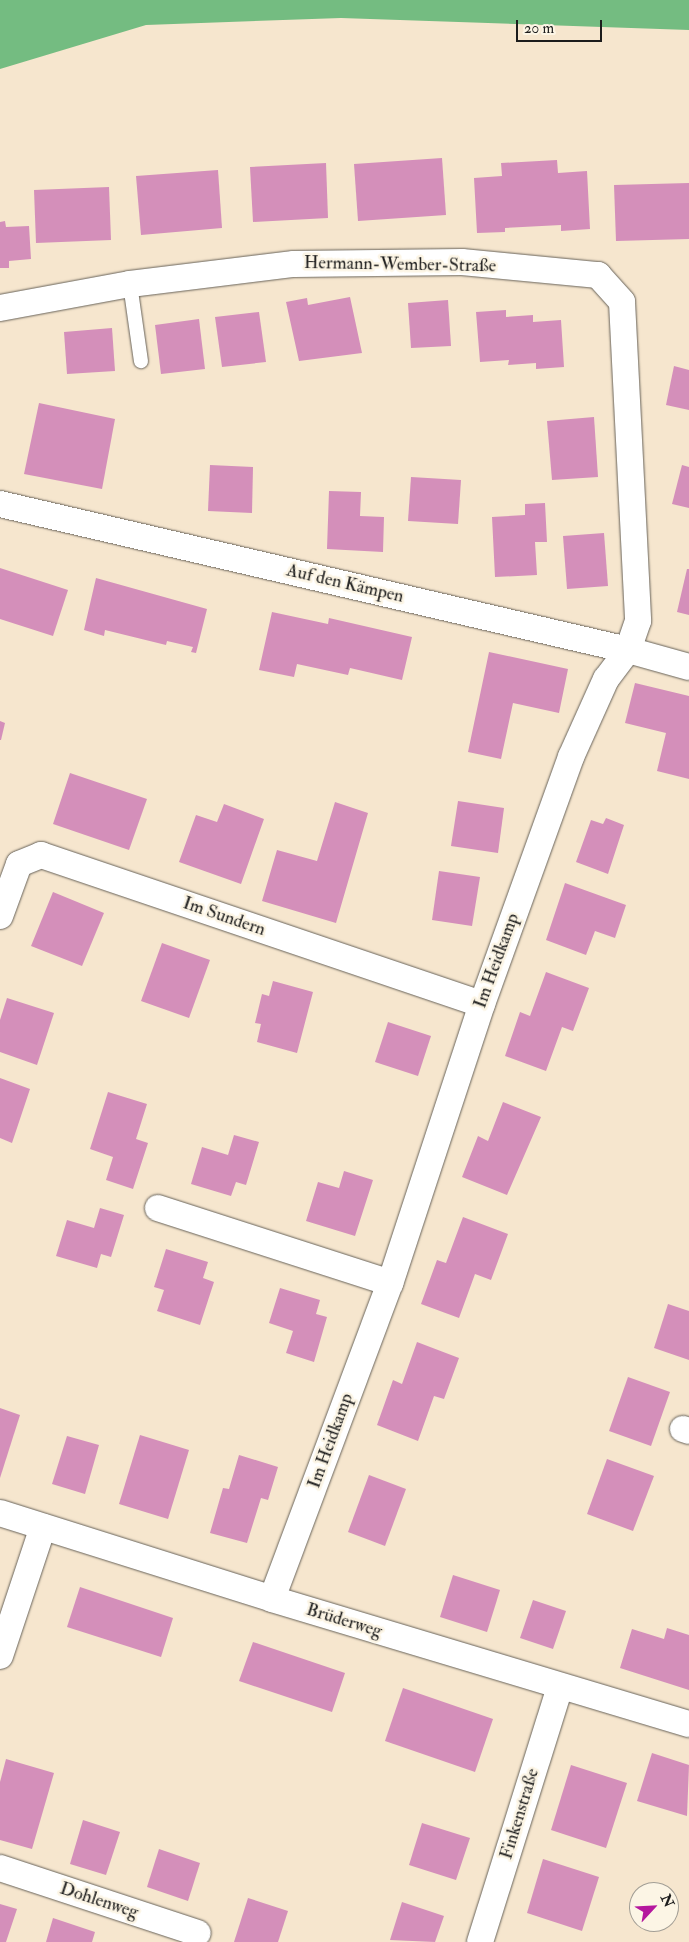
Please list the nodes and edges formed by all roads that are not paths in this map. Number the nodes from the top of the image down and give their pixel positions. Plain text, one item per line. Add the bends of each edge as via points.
1 (130, 284) junction
2 (0, 308) edge
3 (141, 361) dead end
4 (0, 504) edge
5 (628, 650) junction
6 (689, 667) edge
7 (0, 916) edge
8 (482, 1004) junction
9 (158, 1208) dead end
10 (390, 1283) junction
11 (0, 1513) edge
12 (43, 1527) junction
13 (272, 1599) junction
14 (0, 1656) edge
15 (560, 1687) junction
16 (689, 1724) edge
17 (0, 1868) edge
18 (198, 1933) dead end
19 (480, 1942) edge

1 - 2 street, Hermann-Wember-Straße
1 - 3 lane
1 - 5 street, Hermann-Wember-Straße via 294,264 462,262 598,275 622,302 638,620
4 - 5 street, Auf den Kämpen
5 - 6 street, Auf den Kämpen
5 - 8 street, Im Heidkamp via 606,679 571,757
7 - 8 street, Im Sundern via 18,864 41,855
8 - 10 street, Im Heidkamp
9 - 10 street
10 - 13 street, Im Heidkamp
11 - 12 street, Brüderweg
12 - 13 street, Brüderweg
12 - 14 street
13 - 15 street, Brüderweg
15 - 16 street, Brüderweg
15 - 19 street, Finkenstraße
17 - 18 street, Dohlenweg

